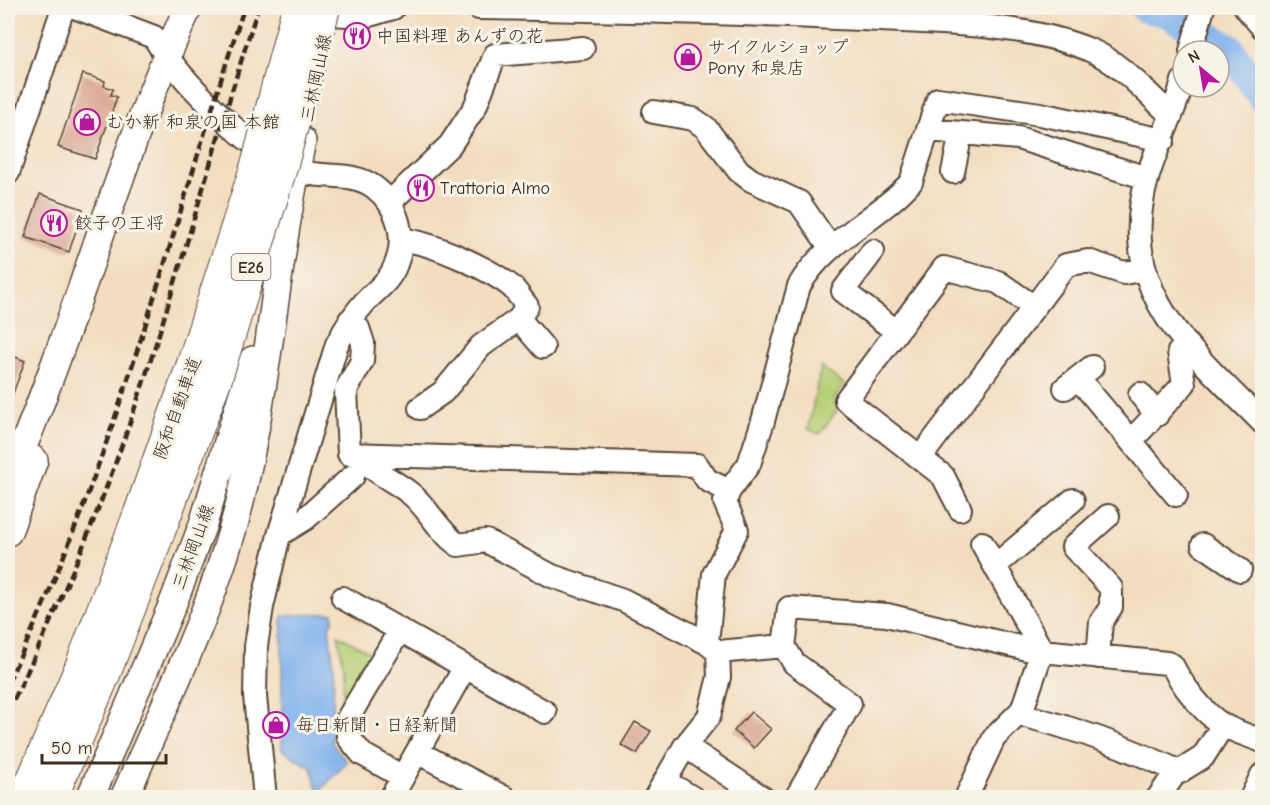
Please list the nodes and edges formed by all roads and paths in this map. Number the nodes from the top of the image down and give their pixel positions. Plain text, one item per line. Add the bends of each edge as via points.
1 (63, 8) edge
2 (77, 8) edge
3 (188, 8) edge
4 (298, 8) edge
5 (393, 8) edge
6 (479, 8) edge
7 (1203, 8) edge
8 (1246, 8) edge
9 (328, 10) edge
10 (1263, 27) edge
11 (1194, 39) edge
12 (583, 48) dead end
13 (165, 57) junction
14 (1171, 95) edge
15 (1178, 99) edge
16 (654, 111) dead end
17 (928, 130) junction
18 (961, 134) junction
19 (1163, 140) junction
20 (296, 170) junction
21 (953, 172) dead end
22 (8, 173) edge
23 (1147, 178) junction
24 (390, 202) junction
25 (403, 240) junction
26 (830, 247) junction
27 (870, 265) dead end
28 (1145, 269) junction
29 (276, 290) junction
30 (1034, 307) junction
31 (519, 319) junction
32 (350, 320) junction
33 (897, 332) junction
34 (1186, 345) junction
35 (543, 347) dead end
36 (61, 350) junction
37 (1079, 378) dead end
38 (1140, 394) dead end
39 (420, 408) dead end
40 (1157, 415) junction
41 (1263, 422) edge
42 (1131, 441) junction
43 (920, 458) junction
44 (357, 465) junction
45 (1171, 481) dead end
46 (8, 482) edge
47 (729, 491) junction
48 (1072, 500) dead end
49 (950, 501) dead end
50 (1108, 516) dead end
51 (151, 517) junction
52 (8, 532) edge
53 (279, 536) junction
54 (982, 543) dead end
55 (1203, 545) dead end
56 (996, 565) junction
57 (1240, 570) dead end
58 (344, 598) dead end
59 (399, 630) junction
60 (784, 646) junction
61 (712, 648) junction
62 (1042, 651) junction
63 (1098, 657) junction
64 (465, 668) junction
65 (546, 712) dead end
66 (1018, 714) junction
67 (1222, 725) junction
68 (1263, 741) edge
69 (685, 746) junction
70 (417, 752) junction
71 (1180, 772) junction
72 (1263, 774) edge
73 (403, 777) junction
74 (660, 789) edge
75 (481, 792) edge
76 (25, 798) edge
77 (51, 798) edge
78 (90, 798) edge
79 (124, 798) edge
80 (265, 798) edge
81 (391, 798) edge
82 (505, 798) edge
83 (693, 798) edge
84 (763, 798) edge
85 (796, 798) edge
86 (966, 798) edge
87 (1158, 798) edge
88 (1251, 798) edge

1 - 22 street
2 - 13 street via 154,36
3 - 13 main road
4 - 51 highway, 阪和自動車道 / E26, bridge via 258,162 193,364
5 - 9 street via 366,16
6 - 14 street via 740,13 946,24 1028,34 1093,52 1123,72
7 - 11 street
8 - 10 street
9 - 20 main road, 三林岡山線
9 - 51 highway, 阪和自動車道 / E26, bridge via 220,368
12 - 24 street via 537,61 495,55 487,98 449,131 450,145
13 - 20 street via 245,138
13 - 36 main road
15 - 19 street
16 - 26 street via 693,120 705,127 745,175 799,202
17 - 18 street
17 - 19 street via 938,99 1040,114
17 - 26 street via 911,183
18 - 21 street
18 - 23 street via 997,129 1018,138 1080,150
19 - 23 street
20 - 24 street via 362,180
20 - 29 main road, 三林岡山線
23 - 28 street via 1139,220
24 - 25 street
25 - 31 street via 441,251 512,287 527,306
25 - 32 street via 396,266 384,285
26 - 47 street via 799,286 749,465
27 - 33 street via 843,291
28 - 30 street via 1124,273 1088,261 1066,265
28 - 34 street via 1164,314
29 - 78 main road, 三林岡山線 via 199,534
29 - 79 main road, 三林岡山線 via 260,409 240,500 207,602
30 - 33 street via 998,282 944,268
30 - 43 street
31 - 35 street
31 - 39 street via 481,346 442,392
32 - 44 street via 358,328 363,343 362,361 346,390 349,454
32 - 53 street via 327,374
33 - 43 street via 846,400
34 - 40 street via 1179,352 1184,384
34 - 41 street
36 - 46 main road
36 - 52 main road via 55,404
37 - 42 street
38 - 40 street
40 - 42 street
42 - 45 street
43 - 49 street via 943,476
44 - 47 street via 697,465 707,480
44 - 53 street via 305,519
44 - 61 street via 368,465 411,494 431,514 442,533 458,545 486,542 552,576 623,600
47 - 61 street via 725,502 737,530 714,574
48 - 56 street
50 - 63 street via 1073,547 1111,588 1111,607 1101,622
51 - 76 highway, 阪和自動車道 / E26
51 - 77 highway, 阪和自動車道 / E26 via 103,677
53 - 80 street via 256,646 255,696
54 - 56 street
55 - 57 street
56 - 62 street
58 - 59 street
59 - 64 street
59 - 73 street via 348,718 348,737 362,754
60 - 61 street
60 - 62 street via 789,608 800,608 887,615
60 - 85 street via 794,663 850,704
61 - 69 street via 719,677 708,716
62 - 63 street
62 - 66 street
63 - 67 street via 1172,665 1179,680
64 - 65 street
64 - 70 street
66 - 71 street via 1127,747
66 - 86 street via 994,738
67 - 68 street
67 - 71 street via 1203,757
69 - 74 street
69 - 84 street
70 - 73 street
70 - 75 street
71 - 87 street
72 - 88 street
73 - 81 street
74 - 83 street
75 - 82 street

